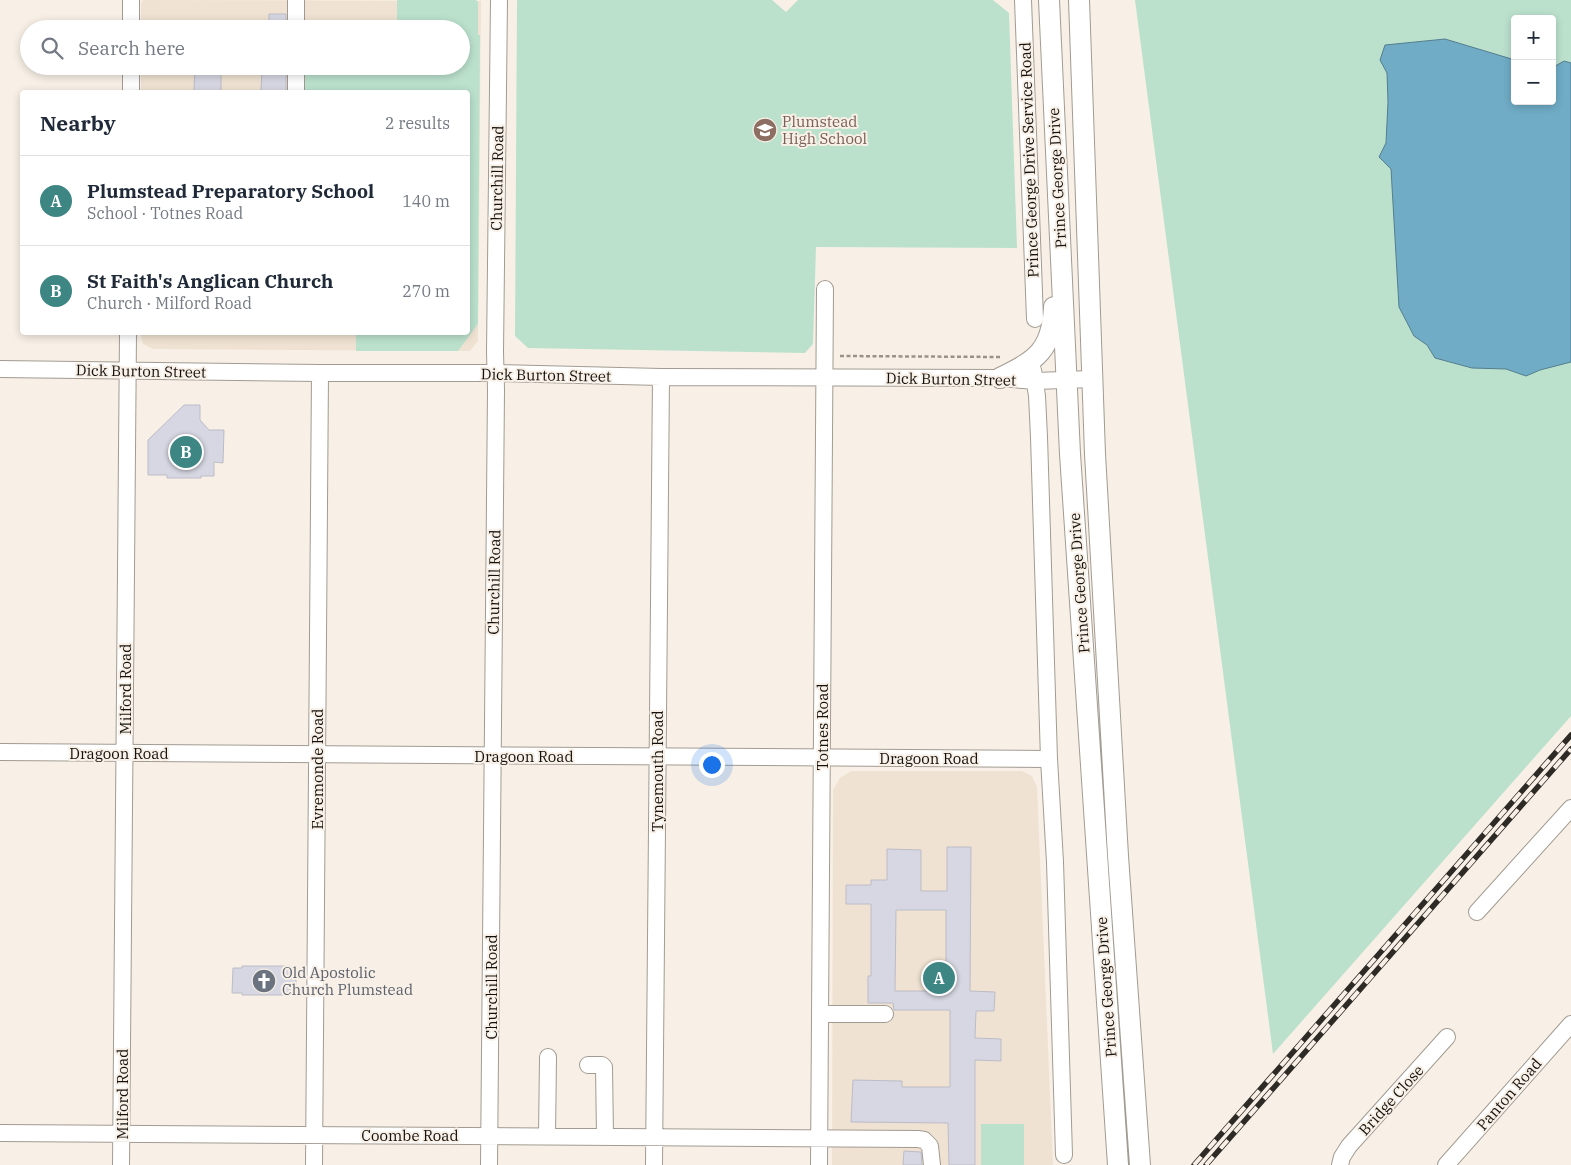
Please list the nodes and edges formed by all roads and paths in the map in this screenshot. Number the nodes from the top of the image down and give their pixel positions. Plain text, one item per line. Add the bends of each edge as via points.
1 (131, 0) edge
2 (296, 0) edge
3 (499, 0) edge
4 (1023, 0) edge
5 (1049, 0) edge
6 (1079, 0) edge
7 (131, 20) edge
8 (296, 20) edge
9 (131, 75) edge
10 (296, 75) edge
11 (131, 90) edge
12 (296, 90) edge
13 (1058, 200) junction
14 (825, 289) dead end
15 (1035, 320) dead end
16 (128, 335) edge
17 (838, 356) dead end
18 (1009, 358) dead end
19 (0, 369) edge
20 (127, 371) junction
21 (1033, 371) junction
22 (320, 373) junction
23 (496, 373) junction
24 (661, 377) junction
25 (825, 378) junction
26 (1000, 378) joint
27 (1066, 380) junction
28 (1092, 380) junction
29 (0, 752) edge
30 (124, 753) junction
31 (317, 754) junction
32 (492, 756) junction
33 (657, 756) junction
34 (822, 758) junction
35 (1049, 759) junction
36 (1571, 808) edge
37 (1477, 912) dead end
38 (820, 1014) junction
39 (885, 1014) dead end
40 (1570, 1028) edge
41 (1447, 1037) dead end
42 (548, 1057) dead end
43 (588, 1065) dead end
44 (0, 1133) edge
45 (122, 1133) junction
46 (314, 1135) junction
47 (489, 1136) junction
48 (547, 1136) junction
49 (605, 1136) junction
50 (655, 1137) junction
51 (819, 1138) junction
52 (1064, 1155) dead end
53 (1117, 1156) edge
54 (121, 1165) edge
55 (314, 1165) edge
56 (489, 1165) edge
57 (654, 1165) edge
58 (819, 1165) edge
59 (932, 1165) edge
60 (1140, 1165) edge
61 (1340, 1165) edge
62 (1446, 1165) edge

1 - 7 street
2 - 8 street
3 - 23 street, Churchill Road
4 - 15 street, Prince George Drive Service Road
5 - 13 main road, Prince George Drive
6 - 28 main road, Prince George Drive
9 - 11 street
10 - 12 street
13 - 21 main road via 1053,322
13 - 27 main road, Prince George Drive
14 - 25 street, Totnes Road
16 - 20 street, Milford Road
17 - 18 path
19 - 20 street, Dick Burton Street
20 - 22 street, Dick Burton Street
20 - 30 street, Milford Road
21 - 26 main road
21 - 27 street, Dick Burton Street
21 - 35 street via 1039,437
22 - 23 street, Dick Burton Street
22 - 31 street, Evremonde Road
23 - 24 street, Dick Burton Street
23 - 32 street, Churchill Road
24 - 25 street, Dick Burton Street
24 - 33 street, Tynemouth Road
25 - 26 street, Dick Burton Street
25 - 34 street, Totnes Road
27 - 28 street, Dick Burton Street
27 - 53 main road, Prince George Drive
28 - 60 main road, Prince George Drive via 1118,856
29 - 30 street, Dragoon Road
30 - 31 street, Dragoon Road
30 - 45 street, Milford Road
31 - 32 street, Dragoon Road
31 - 46 street, Evremonde Road
32 - 33 street, Dragoon Road
32 - 47 street, Churchill Road
33 - 34 street, Dragoon Road
33 - 50 street, Tynemouth Road
34 - 35 street, Dragoon Road
34 - 38 street, Totnes Road
35 - 52 street
36 - 37 street
38 - 39 street
38 - 51 street, Totnes Road
40 - 62 street, Panton Road
41 - 61 street, Bridge Close via 1349,1146
42 - 48 street
43 - 49 street via 604,1067
44 - 45 street, Coombe Road
45 - 46 street, Coombe Road
45 - 54 street, Milford Road
46 - 47 street, Coombe Road
46 - 55 street, Evremonde Road
47 - 48 street, Coombe Road
47 - 56 street, Churchill Road
48 - 49 street, Coombe Road
49 - 50 street, Coombe Road
50 - 51 street, Coombe Road
50 - 57 street, Tynemouth Road
51 - 58 street, Totnes Road
51 - 59 street, Coombe Road via 924,1140 932,1149

